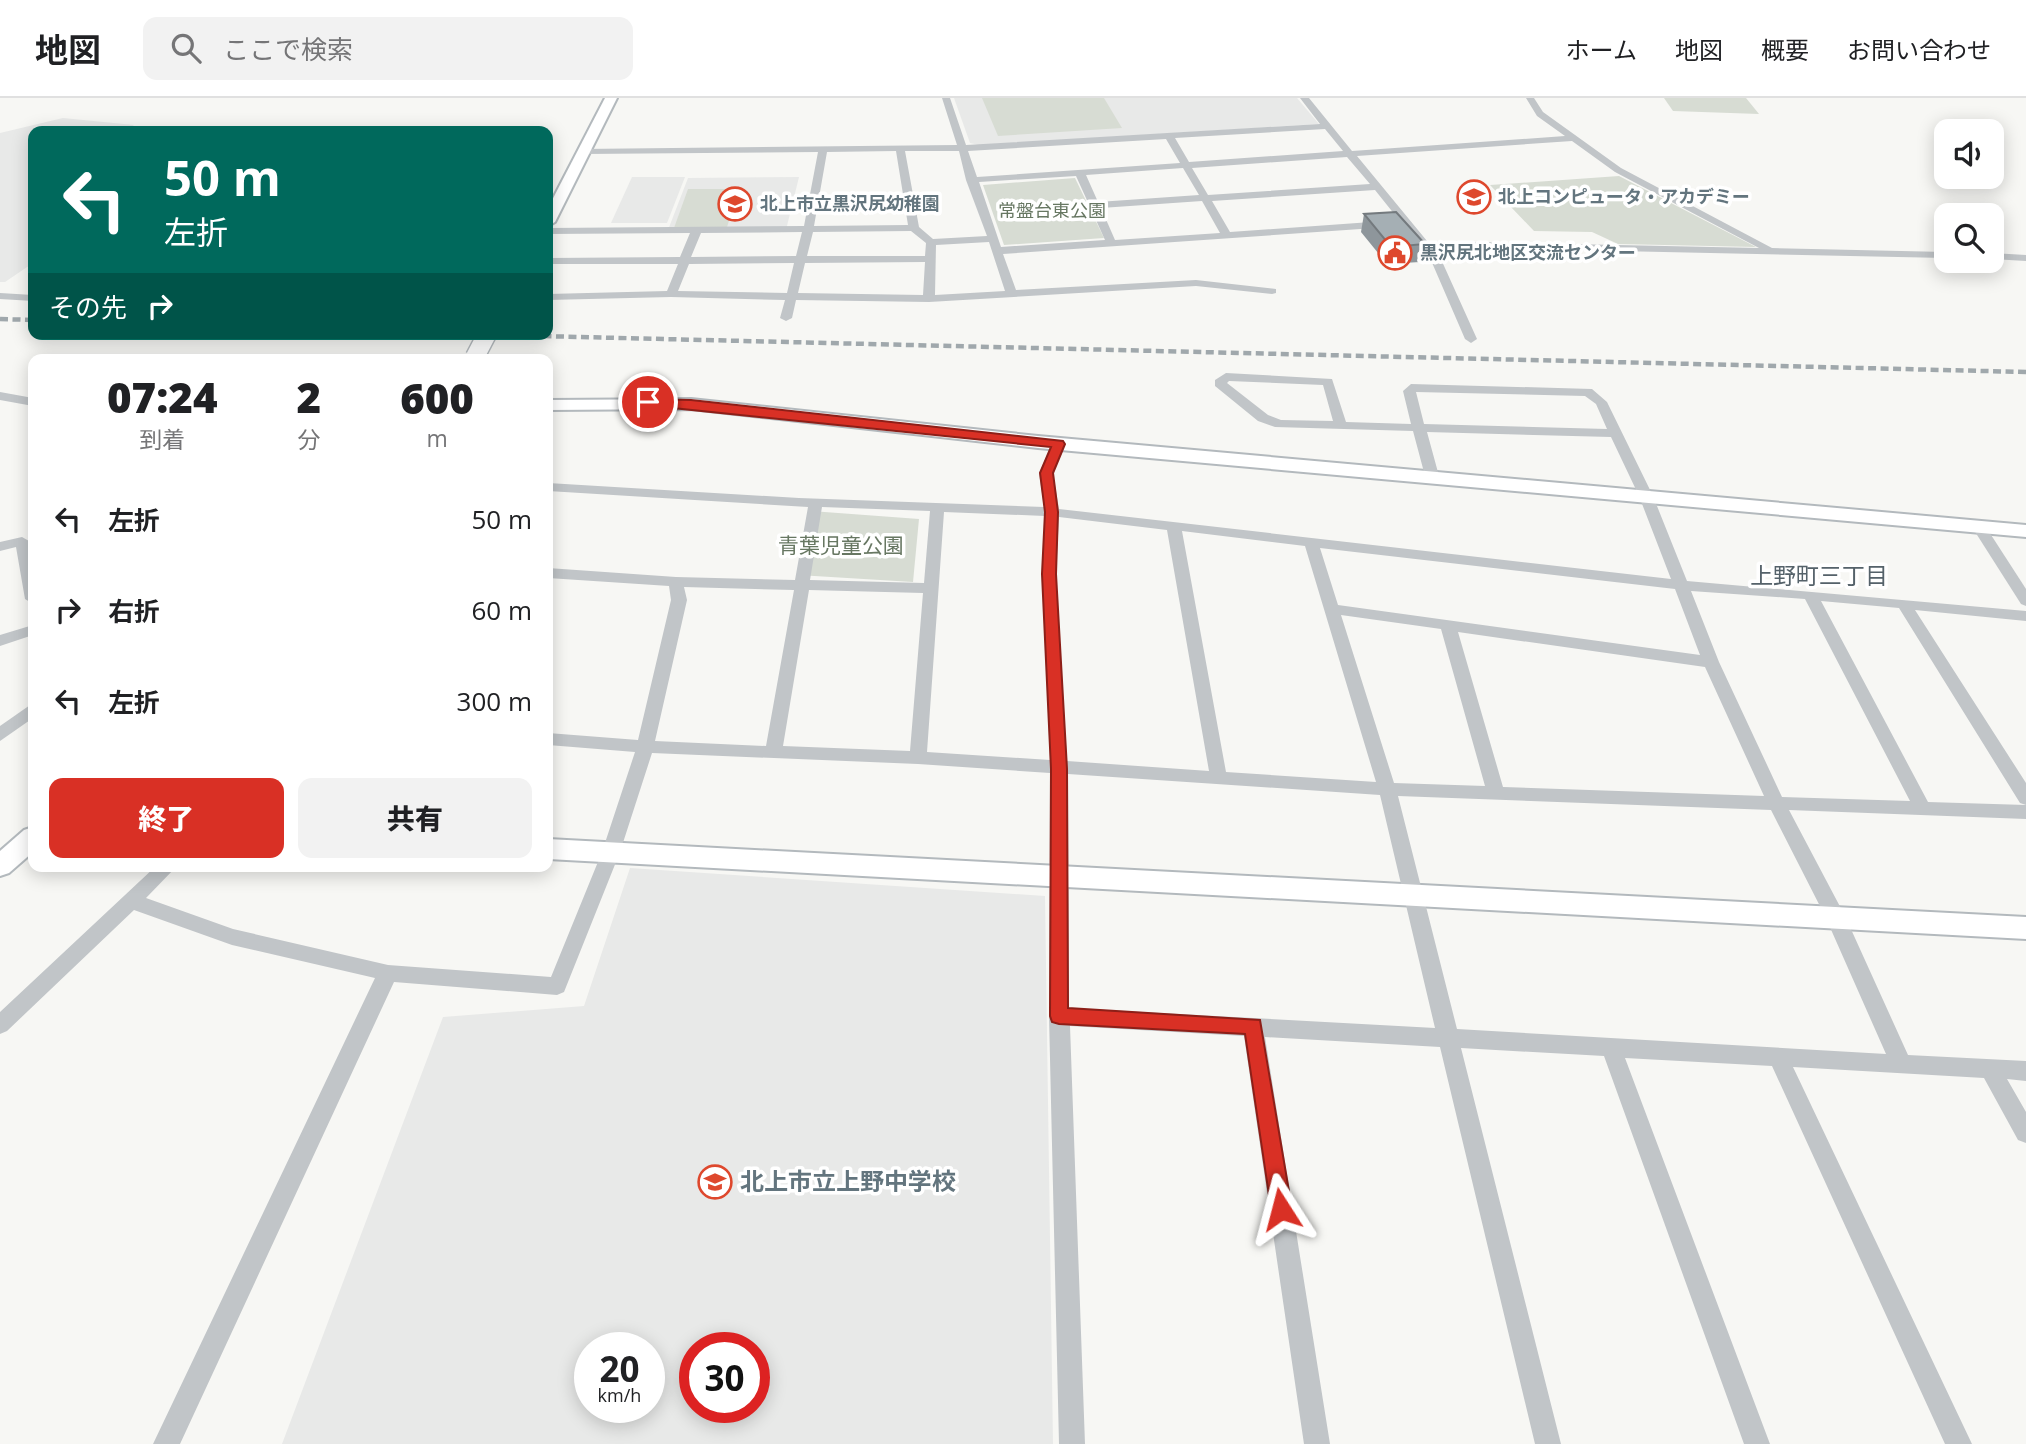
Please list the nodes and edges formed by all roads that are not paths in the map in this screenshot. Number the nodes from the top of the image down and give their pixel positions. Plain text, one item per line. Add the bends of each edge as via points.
1 (611, 98) edge
2 (946, 98) edge
3 (1304, 98) edge
4 (1530, 98) edge
5 (1328, 126) junction
6 (1169, 136) junction
7 (1577, 138) junction
8 (900, 147) junction
9 (823, 148) junction
10 (963, 148) junction
11 (584, 151) junction
12 (1350, 155) junction
13 (1185, 165) junction
14 (1080, 173) junction
15 (971, 180) junction
16 (1376, 187) junction
17 (1205, 198) junction
18 (1094, 205) junction
19 (553, 212) edge
20 (1407, 223) junction
21 (915, 228) junction
22 (808, 231) junction
23 (553, 232) edge
24 (696, 232) junction
25 (1227, 234) junction
26 (991, 239) junction
27 (931, 242) junction
28 (1111, 243) junction
29 (1424, 244) junction
30 (1772, 250) junction
31 (995, 251) junction
32 (1934, 255) edge
33 (2004, 257) edge
34 (2026, 258) edge
35 (800, 259) junction
36 (930, 259) junction
37 (683, 260) junction
38 (553, 261) edge
39 (1272, 291) dead end
40 (671, 294) junction
41 (0, 296) edge
42 (1012, 296) junction
43 (28, 298) edge
44 (553, 298) edge
45 (791, 298) junction
46 (929, 299) junction
47 (786, 318) dead end
48 (1471, 339) dead end
49 (0, 396) edge
50 (28, 401) edge
51 (553, 405) edge
52 (1340, 425) junction
53 (1419, 426) junction
54 (1616, 433) junction
55 (1059, 444) junction
56 (1432, 476) junction
57 (553, 487) edge
58 (1646, 496) junction
59 (816, 502) junction
60 (937, 508) junction
61 (1052, 512) junction
62 (1174, 527) junction
63 (1979, 527) junction
64 (2026, 531) edge
65 (1311, 543) junction
66 (0, 547) edge
67 (28, 573) edge
68 (553, 573) edge
69 (676, 582) junction
70 (802, 585) junction
71 (1679, 585) junction
72 (929, 588) junction
73 (1810, 595) junction
74 (2026, 601) edge
75 (1903, 603) junction
76 (1331, 609) junction
77 (2026, 616) edge
78 (1448, 625) junction
79 (28, 632) edge
80 (0, 641) edge
81 (1710, 662) junction
82 (26, 722) edge
83 (0, 735) edge
84 (553, 739) edge
85 (645, 747) junction
86 (774, 750) junction
87 (918, 758) junction
88 (1059, 769) junction
89 (1219, 779) junction
90 (1387, 789) junction
91 (1496, 793) junction
92 (2026, 798) edge
93 (1777, 804) junction
94 (1923, 809) junction
95 (2026, 812) edge
96 (28, 842) edge
97 (553, 849) edge
98 (611, 852) junction
99 (0, 866) edge
100 (162, 872) edge
101 (1057, 876) junction
102 (1411, 894) junction
103 (132, 901) junction
104 (1835, 916) junction
105 (2026, 928) edge
106 (388, 973) junction
107 (1059, 1016) junction
108 (0, 1026) edge
109 (1253, 1026) junction
110 (1446, 1036) junction
111 (1611, 1047) junction
112 (1778, 1057) junction
113 (1902, 1065) junction
114 (1990, 1069) junction
115 (2026, 1071) edge
116 (2026, 1133) edge
117 (166, 1444) edge
118 (1072, 1444) edge
119 (1317, 1444) edge
120 (1548, 1444) edge
121 (1757, 1444) edge
122 (1959, 1444) edge

1 - 11 street
2 - 10 street
3 - 5 street
4 - 7 street via 1540,114
5 - 6 street
5 - 12 street
6 - 10 street
6 - 13 street
7 - 12 street
7 - 30 street via 1618,170
8 - 9 street
8 - 10 street
8 - 21 street
9 - 11 street
9 - 22 street
10 - 15 street
11 - 19 street
12 - 13 street
12 - 16 street
13 - 14 street
13 - 17 street
14 - 15 street
14 - 18 street
15 - 26 street
16 - 17 street
16 - 20 street
17 - 18 street
17 - 25 street
18 - 28 street
20 - 25 street
20 - 29 street
21 - 22 street
21 - 27 street
22 - 24 street
22 - 35 street
23 - 24 street
24 - 37 street
25 - 28 street
26 - 27 street
26 - 31 street
27 - 36 street
28 - 31 street
29 - 30 street
29 - 48 street via 1435,257
30 - 32 street
31 - 42 street
33 - 34 street
35 - 36 street
35 - 37 street
35 - 45 street
36 - 46 street
37 - 38 street
37 - 40 street
39 - 42 street via 1196,283
40 - 44 street
40 - 45 street
41 - 43 street
42 - 46 street
45 - 46 street
45 - 47 street
49 - 50 street
51 - 55 street via 691,404
52 - 52 street via 1273,422 1219,383 1226,377 1328,382
52 - 53 street
53 - 54 street
53 - 54 street via 1409,391 1418,386 1588,392 1601,402
53 - 56 street
54 - 58 street
55 - 56 street
55 - 61 street via 1046,473
56 - 58 street
57 - 59 street
58 - 63 street
58 - 71 street
59 - 60 street
59 - 70 street
60 - 61 street
60 - 72 street
61 - 62 street
61 - 88 street via 1049,574
62 - 65 street
62 - 89 street
63 - 64 street
63 - 74 street
65 - 71 street
65 - 76 street
66 - 67 street via 22,541
68 - 69 street
69 - 70 street
69 - 85 street via 679,600
70 - 72 street
70 - 86 street
71 - 73 street
71 - 81 street
72 - 87 street
73 - 75 street
73 - 94 street
75 - 77 street
75 - 92 street
76 - 78 street
76 - 90 street
78 - 81 street
78 - 91 street
79 - 80 street
81 - 93 street
82 - 83 street
84 - 85 street
85 - 86 street
85 - 98 street
86 - 87 street
87 - 88 street
88 - 89 street
88 - 101 street
89 - 90 street
90 - 91 street
90 - 102 street
91 - 93 street
93 - 94 street
93 - 104 street
94 - 95 street
96 - 99 street
97 - 98 street
98 - 101 street
98 - 106 street via 557,986
100 - 103 street
101 - 102 street
101 - 107 street
102 - 104 street
102 - 110 street
103 - 106 street via 232,937
103 - 108 street
104 - 105 street
104 - 113 street
106 - 117 street
107 - 109 street
107 - 118 street
109 - 110 street
109 - 119 street
110 - 111 street
110 - 120 street
111 - 112 street
111 - 121 street
112 - 113 street
112 - 122 street
113 - 114 street
114 - 115 street
114 - 116 street

